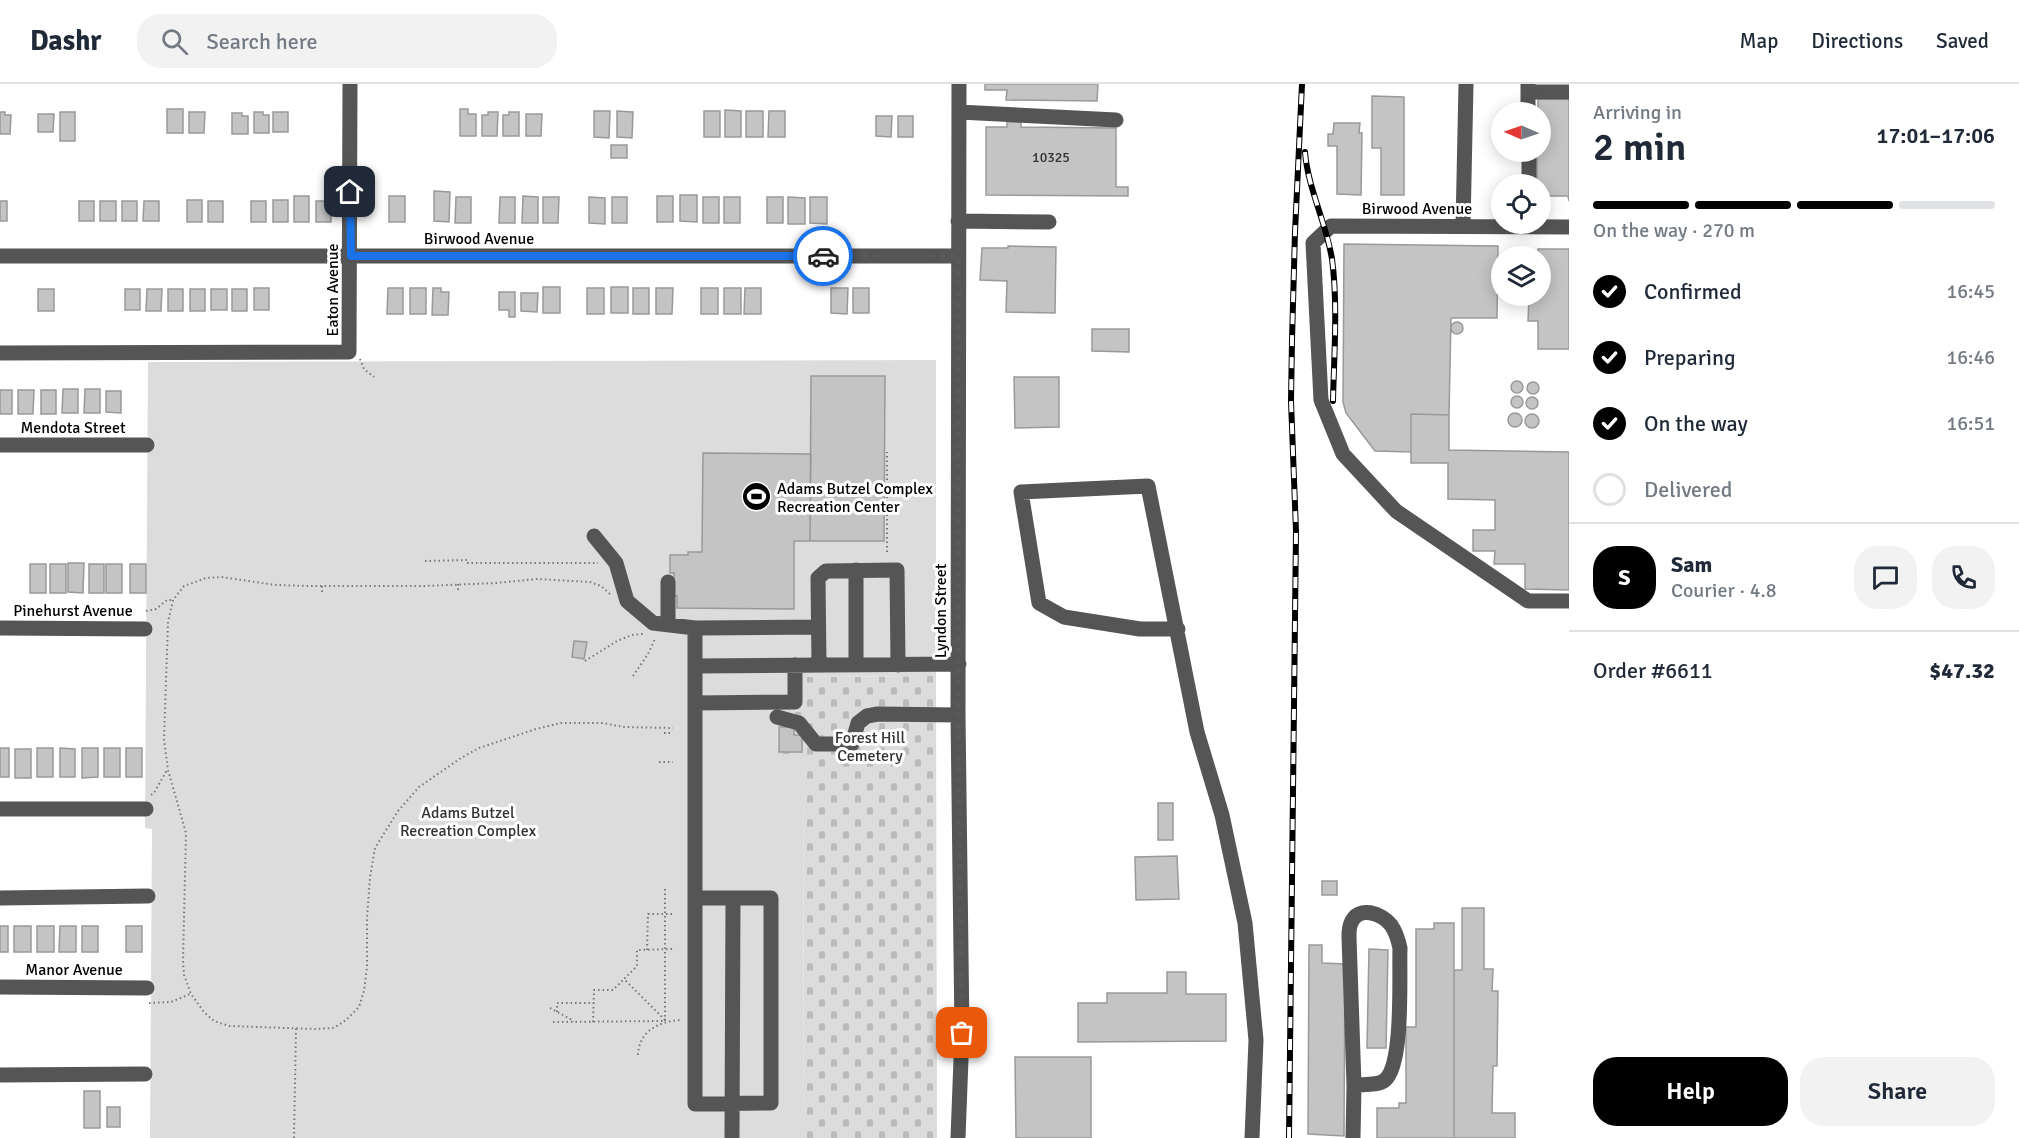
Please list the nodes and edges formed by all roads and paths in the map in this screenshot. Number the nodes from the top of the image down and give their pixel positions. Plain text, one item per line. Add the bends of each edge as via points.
1 (350, 84) edge
2 (959, 84) edge
3 (1466, 84) edge
4 (1528, 88) edge
5 (1569, 92) edge
6 (959, 112) junction
7 (1116, 120) dead end
8 (958, 221) junction
9 (1049, 222) dead end
10 (1463, 226) junction
11 (1491, 226) edge
12 (1551, 226) edge
13 (1569, 227) edge
14 (0, 255) edge
15 (351, 256) junction
16 (958, 256) junction
17 (349, 352) junction
18 (0, 353) edge
19 (374, 377) dead end
20 (0, 445) edge
21 (147, 445) dead end
22 (887, 452) dead end
23 (594, 536) dead end
24 (887, 552) dead end
25 (425, 561) dead end
26 (616, 563) junction
27 (856, 570) junction
28 (668, 582) dead end
29 (458, 585) junction
30 (322, 586) junction
31 (458, 591) dead end
32 (322, 594) dead end
33 (173, 600) junction
34 (627, 601) junction
35 (1569, 601) edge
36 (146, 611) dead end
37 (818, 627) junction
38 (0, 628) edge
39 (662, 628) junction
40 (695, 628) junction
41 (145, 629) dead end
42 (1178, 629) junction
43 (585, 661) dead end
44 (898, 664) junction
45 (958, 664) junction
46 (795, 665) junction
47 (819, 665) junction
48 (856, 665) junction
49 (695, 666) junction
50 (633, 676) dead end
51 (695, 703) junction
52 (958, 715) junction
53 (777, 717) dead end
54 (673, 728) dead end
55 (664, 733) dead end
56 (673, 733) dead end
57 (659, 762) dead end
58 (673, 762) dead end
59 (168, 770) junction
60 (145, 802) joint
61 (0, 809) edge
62 (665, 889) dead end
63 (148, 897) dead end
64 (0, 898) edge
65 (695, 898) junction
66 (733, 898) junction
67 (665, 914) junction
68 (674, 914) dead end
69 (673, 949) dead end
70 (647, 950) junction
71 (664, 950) junction
72 (624, 979) junction
73 (0, 987) edge
74 (191, 994) junction
75 (147, 995) joint
76 (594, 1003) junction
77 (550, 1008) dead end
78 (557, 1012) junction
79 (695, 1020) junction
80 (665, 1021) junction
81 (553, 1022) dead end
82 (575, 1022) junction
83 (594, 1022) junction
84 (296, 1028) junction
85 (638, 1055) dead end
86 (145, 1074) dead end
87 (0, 1075) edge
88 (1354, 1085) junction
89 (733, 1103) junction
90 (294, 1138) edge
91 (732, 1138) edge
92 (957, 1138) edge
93 (1252, 1138) edge
94 (1353, 1138) edge

1 - 15 street, Eaton Avenue
2 - 6 street, Lyndon Street
3 - 10 street
4 - 5 street
6 - 7 street
6 - 8 street, Lyndon Street
8 - 9 street
8 - 16 street, Lyndon Street
10 - 11 street, Birwood Avenue
10 - 35 street, Birwood Avenue via 1331,226 1313,243 1321,400 1343,454 1396,511 1528,601
12 - 13 street, Birwood Avenue
14 - 15 street, Birwood Avenue
15 - 16 street, Birwood Avenue
15 - 17 street, Eaton Avenue
16 - 45 street, Lyndon Street
17 - 18 street
17 - 19 path via 358,354 364,369
20 - 21 street, Mendota Street
22 - 24 path
23 - 26 street
25 - 26 path
26 - 34 street
27 - 37 street via 826,571 818,578
27 - 44 street via 897,570
27 - 48 street
28 - 39 street
29 - 30 path
29 - 31 path
29 - 34 path via 537,579 590,582
30 - 32 path
30 - 33 path via 214,577 184,586
33 - 36 path
33 - 59 path via 165,665 164,740
34 - 39 street
37 - 40 street
37 - 47 street
38 - 41 street, Pinehurst Avenue
39 - 40 street
39 - 43 path via 617,641
39 - 50 path
40 - 49 street
42 - 42 street via 1148,486 1021,492 1039,603 1064,617 1140,629
42 - 93 street via 1197,732 1222,815 1245,923 1256,1040
44 - 45 street
44 - 48 street
45 - 52 street, Lyndon Street
46 - 47 street
46 - 49 street
46 - 51 street via 795,702
47 - 48 street
49 - 51 street
51 - 65 street
52 - 53 street via 867,716 858,723 852,744 809,744 799,723
52 - 92 street, Lyndon Street via 962,1079
54 - 84 path via 561,723 479,748 419,787 375,848 367,908 367,967 359,1007 334,1028
55 - 56 path
57 - 58 path
59 - 60 path
59 - 74 path via 186,833 183,961
60 - 61 street
62 - 67 path
63 - 64 street
65 - 66 street
65 - 79 street
66 - 89 street
66 - 89 street via 771,898 771,1103
67 - 68 path
67 - 70 path via 648,914
67 - 71 path
69 - 71 path
70 - 71 path
70 - 72 path via 637,950 637,966
71 - 80 path
72 - 76 path via 612,990 594,990
72 - 80 path
73 - 75 street, Manor Avenue
74 - 75 path via 171,1002
74 - 84 path via 214,1022
76 - 78 path via 557,1003
76 - 83 path
77 - 78 path
78 - 82 path
79 - 80 path
79 - 89 street via 695,1104
80 - 83 path
80 - 85 path via 647,1033
81 - 82 path
82 - 83 path
84 - 90 path
86 - 87 street
88 - 88 street via 1349,938 1355,916 1366,912 1390,923 1400,948 1397,1051 1386,1079
88 - 94 street
89 - 91 street

